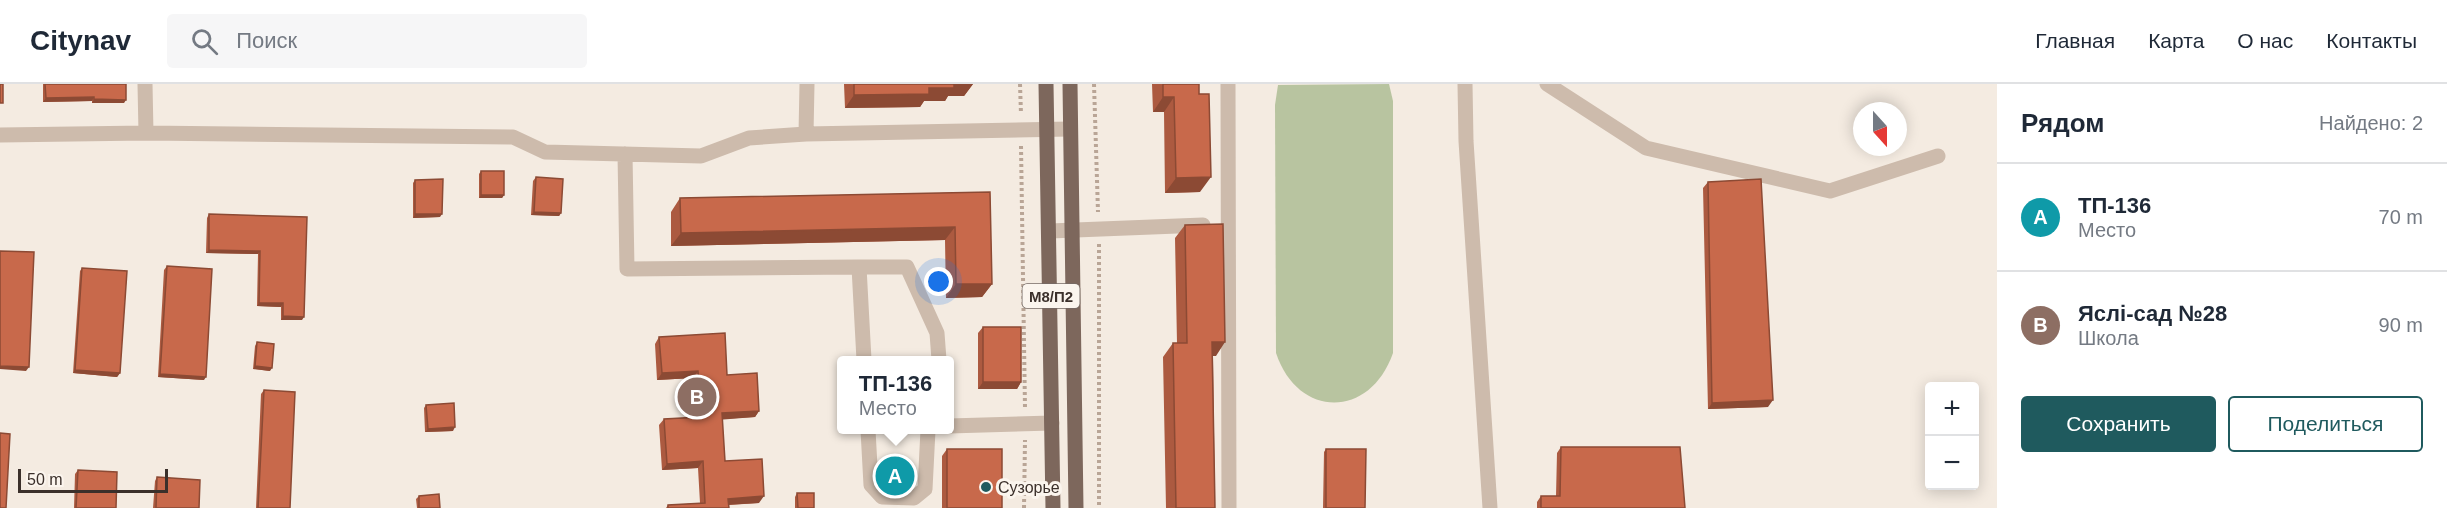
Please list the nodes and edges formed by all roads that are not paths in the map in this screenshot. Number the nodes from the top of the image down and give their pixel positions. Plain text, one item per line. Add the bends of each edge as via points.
1 (145, 84) edge
2 (807, 84) edge
3 (1046, 84) edge
4 (1070, 84) edge
5 (1228, 84) edge
6 (1465, 84) edge
7 (1547, 84) edge
8 (1046, 129) junction
9 (1070, 129) junction
10 (146, 133) junction
11 (806, 134) junction
12 (0, 135) edge
13 (625, 154) junction
14 (1938, 156) dead end
15 (1229, 224) junction
16 (1074, 229) junction
17 (1050, 231) junction
18 (859, 267) junction
19 (864, 356) edge
20 (939, 356) edge
21 (1052, 423) junction
22 (954, 426) edge
23 (868, 434) edge
24 (928, 434) edge
25 (1053, 508) edge
26 (1076, 508) edge
27 (1229, 508) edge
28 (1491, 508) edge

1 - 10 street
2 - 11 street
3 - 8 main road, М8/П2
4 - 9 main road, М8/П2
5 - 15 street
6 - 28 street
7 - 14 street via 1646,148 1830,191
8 - 9 street
8 - 11 street
8 - 17 main road, М8/П2
9 - 16 main road, М8/П2
10 - 12 street
10 - 13 street via 513,137 545,152
11 - 13 street via 749,138 700,156
13 - 18 street via 627,269
15 - 16 street
15 - 27 street
16 - 17 street
16 - 26 main road, М8/П2
17 - 21 main road, М8/П2
18 - 19 street
18 - 20 street via 908,267 937,333
21 - 22 street
21 - 25 main road, М8/П2
23 - 24 street via 871,485 882,497 914,498 926,489

